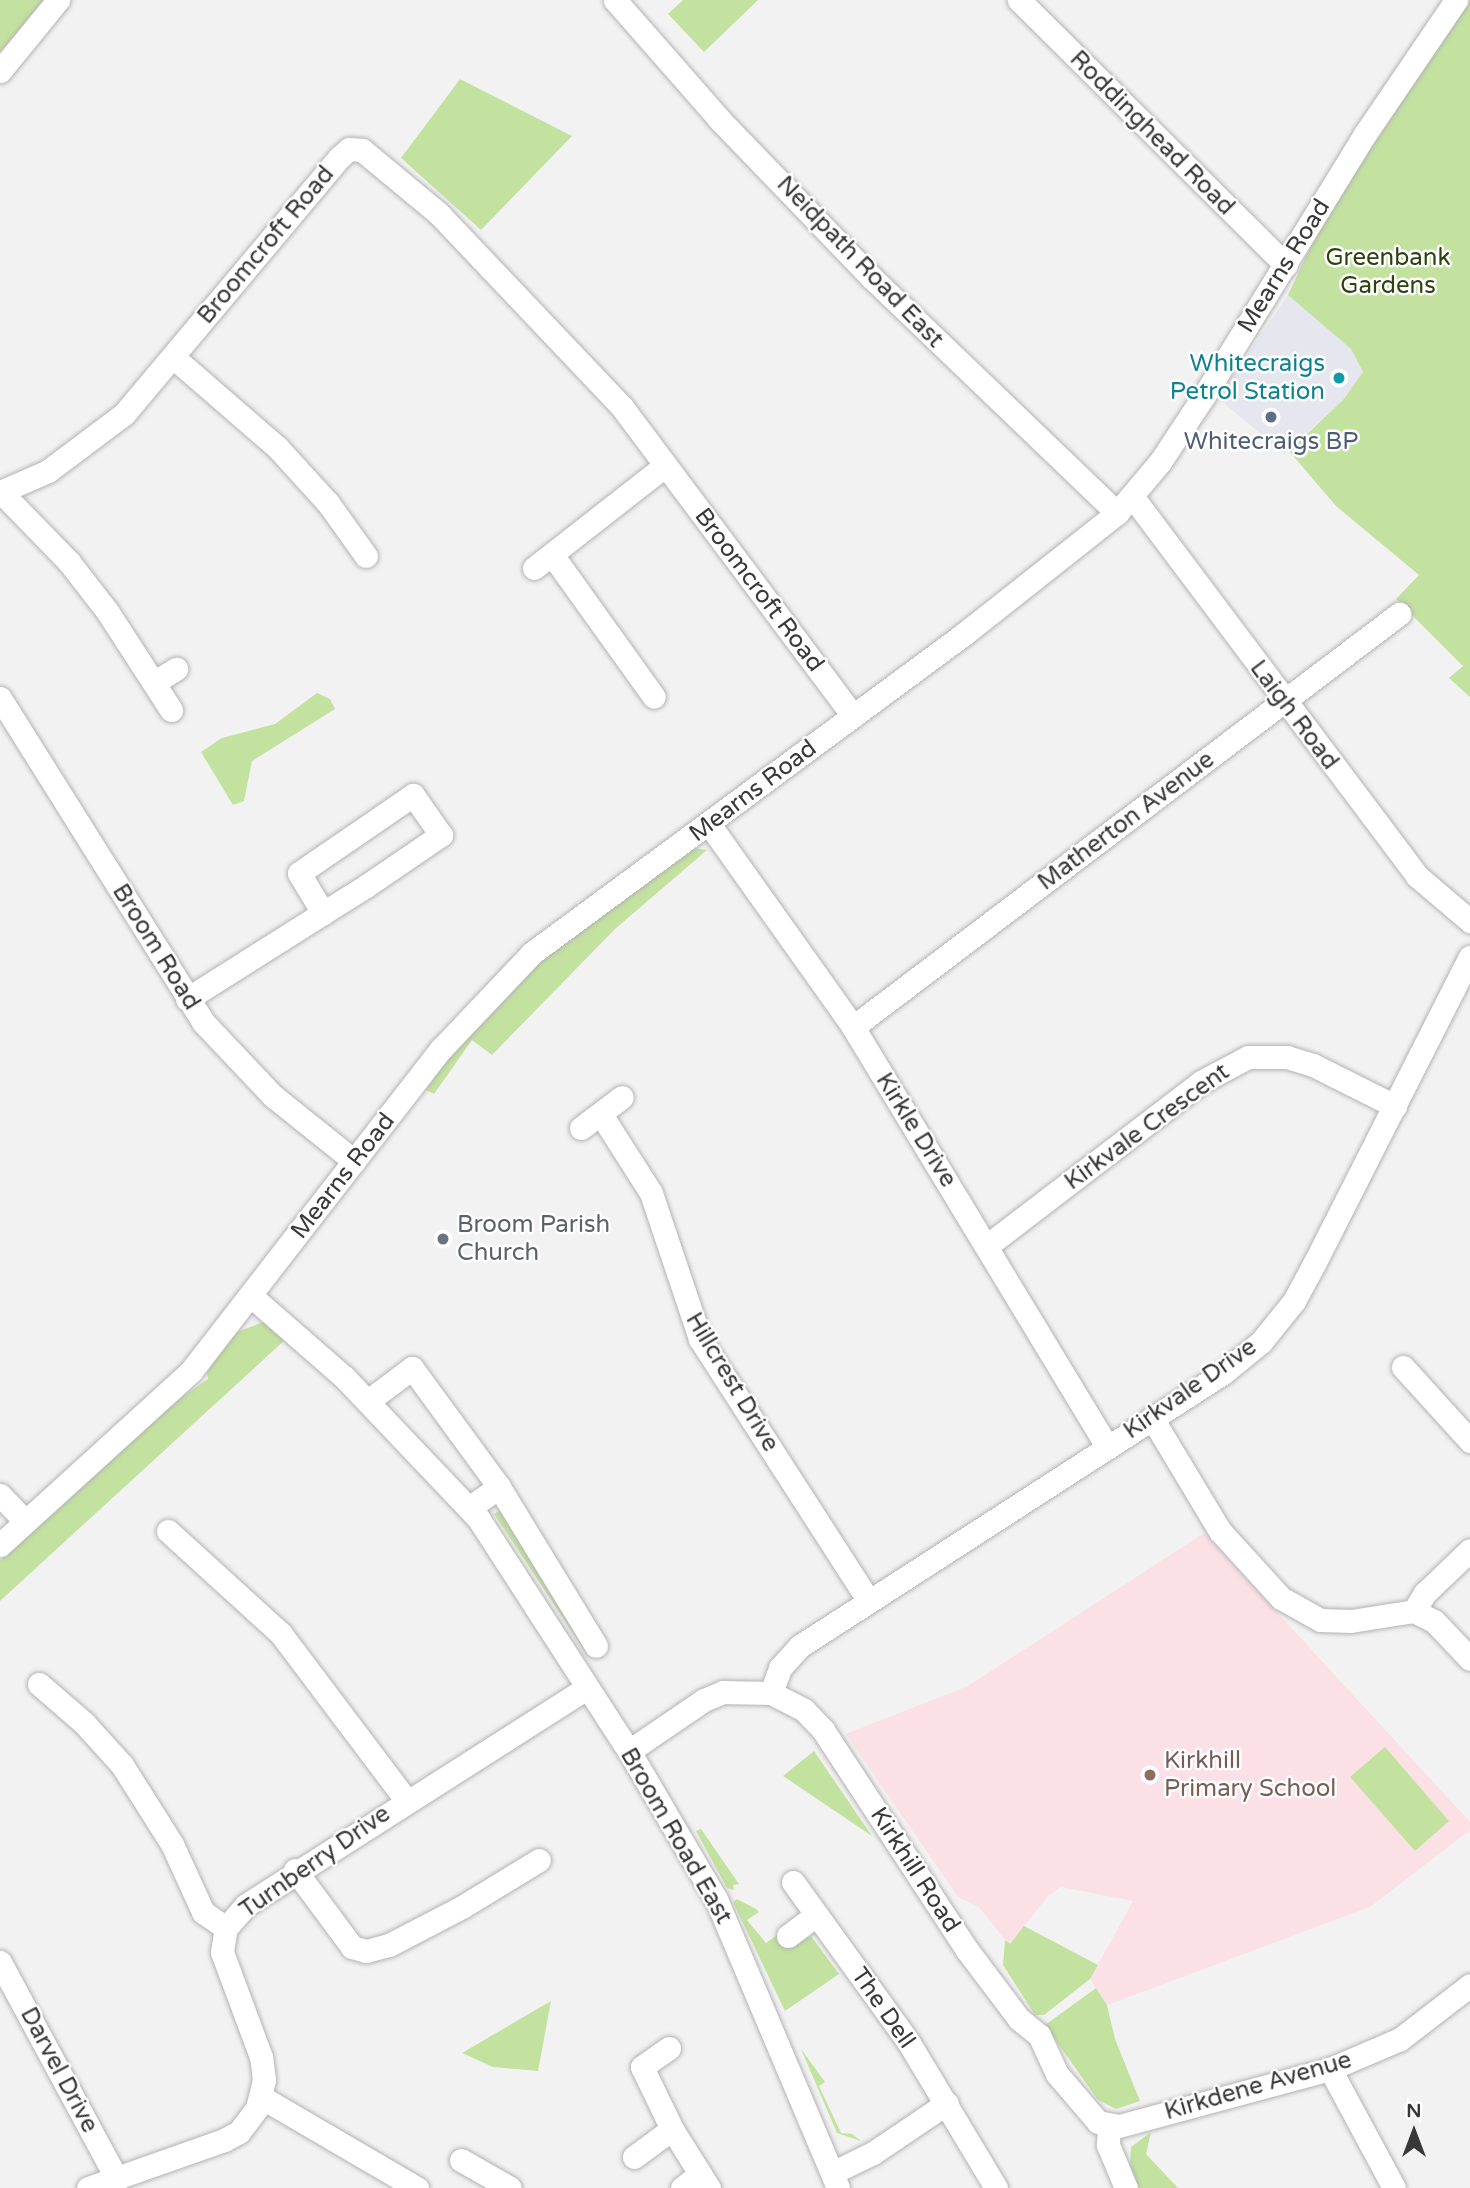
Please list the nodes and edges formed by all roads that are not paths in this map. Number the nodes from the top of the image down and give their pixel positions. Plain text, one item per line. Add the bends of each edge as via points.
1 (58, 0) edge
2 (615, 0) edge
3 (1456, 0) edge
4 (1023, 1) edge
5 (0, 71) edge
6 (1286, 265) junction
7 (173, 357) junction
8 (666, 465) junction
9 (1, 492) edge
10 (1124, 505) junction
11 (364, 556) dead end
12 (1399, 614) dead end
13 (176, 669) dead end
14 (155, 682) junction
15 (654, 697) dead end
16 (0, 698) edge
17 (1284, 701) junction
18 (172, 710) dead end
19 (852, 716) junction
20 (709, 824) junction
21 (323, 913) junction
22 (1470, 921) edge
23 (1470, 957) edge
24 (187, 999) junction
25 (852, 1027) junction
26 (622, 1097) dead end
27 (1395, 1106) junction
28 (602, 1116) junction
29 (581, 1128) dead end
30 (354, 1161) junction
31 (988, 1245) junction
32 (251, 1296) junction
33 (1402, 1367) dead end
34 (368, 1401) junction
35 (1152, 1418) junction
36 (1470, 1441) edge
37 (1107, 1446) junction
38 (499, 1487) junction
39 (0, 1495) edge
40 (468, 1507) junction
41 (25, 1521) junction
42 (168, 1531) dead end
43 (0, 1545) edge
44 (1470, 1550) edge
45 (867, 1600) junction
46 (1414, 1611) junction
47 (596, 1646) dead end
48 (1470, 1659) edge
49 (39, 1684) dead end
50 (586, 1688) junction
51 (771, 1693) junction
52 (629, 1751) junction
53 (406, 1800) junction
54 (539, 1860) dead end
55 (295, 1870) junction
56 (793, 1882) dead end
57 (816, 1915) junction
58 (226, 1928) junction
59 (788, 1936) dead end
60 (0, 1962) edge
61 (1470, 1985) edge
62 (669, 2048) dead end
63 (1330, 2069) junction
64 (261, 2097) junction
65 (947, 2103) junction
66 (1109, 2124) junction
67 (672, 2129) junction
68 (634, 2157) dead end
69 (461, 2160) dead end
70 (117, 2179) junction
71 (836, 2180) edge
72 (705, 2181) edge
73 (411, 2186) edge
74 (88, 2188) edge
75 (510, 2188) edge
76 (682, 2188) edge
77 (996, 2188) edge
78 (1126, 2188) edge
79 (1394, 2188) edge

1 - 5 street
2 - 10 street, Neidpath Road East via 719,119 871,277
3 - 6 street, Mearns Road via 1365,134
4 - 6 street, Roddinghead Road
6 - 10 street, Mearns Road via 1197,406
7 - 8 street, Broomcroft Road via 340,157 349,149 362,150 439,214 512,288 622,407
7 - 9 street, Broomcroft Road via 99,436 48,471
7 - 11 street via 277,447 328,503
8 - 15 street via 543,562
8 - 19 street, Broomcroft Road
9 - 14 street via 69,562
10 - 17 street, Laigh Road
10 - 19 street, Mearns Road
12 - 17 street, Matherton Avenue
13 - 14 street
14 - 18 street
16 - 24 street, Broom Road
17 - 22 street, Laigh Road via 1417,876
17 - 25 street, Matherton Avenue
19 - 20 street, Mearns Road
20 - 25 street, Kirkle Drive
20 - 30 street, Mearns Road via 515,969 450,1038
21 - 21 street via 441,835 413,795 299,873
21 - 24 street
23 - 27 street, Kirkvale Drive
24 - 30 street, Broom Road via 259,1082
25 - 31 street, Kirkle Drive
26 - 28 street
27 - 31 street, Kirkvale Crescent via 1313,1065 1287,1057 1248,1057 1201,1082
27 - 35 street, Kirkvale Drive via 1294,1301 1241,1361
28 - 29 street
28 - 45 street, Hillcrest Drive via 651,1193 700,1339
30 - 32 street, Mearns Road
31 - 37 street, Kirkle Drive
32 - 34 street, Broom Road East
32 - 41 street, Mearns Road via 169,1395
33 - 36 street
34 - 38 street via 412,1368
34 - 40 street, Broom Road East
35 - 37 street, Kirkvale Drive
35 - 46 street via 1213,1522 1280,1598 1320,1620 1351,1621
37 - 45 street, Kirkvale Drive
38 - 40 street
38 - 47 street
39 - 41 street
40 - 50 street, Broom Road East
41 - 43 street, Mearns Road
42 - 53 street via 281,1634
44 - 46 street via 1426,1592
45 - 51 street, Kirkvale Drive via 795,1651 780,1668
46 - 48 street via 1434,1621
49 - 58 street via 84,1723 122,1765 172,1844 203,1912
50 - 52 street, Broom Road East
50 - 53 street, Turnberry Drive
51 - 52 street, Kirkhill Road via 742,1689 704,1700
51 - 66 street, Kirkhill Road via 804,1710 823,1730 967,1950 1018,2020 1039,2035 1074,2098 1098,2122
52 - 71 street, Broom Road East via 716,1899
53 - 55 street, Turnberry Drive
54 - 55 street via 462,1907 388,1945 366,1951 352,1947
55 - 58 street, Turnberry Drive via 246,1905
56 - 57 street, The Dell
57 - 59 street
57 - 65 street, The Dell
58 - 64 street, Turnberry Drive via 224,1966 261,2057
60 - 70 street, Darvel Drive
61 - 63 street, Kirkdene Avenue via 1401,2039
62 - 67 street via 642,2067
63 - 66 street, Kirkdene Avenue via 1119,2126
63 - 79 street
64 - 70 street via 239,2132
64 - 73 street
65 - 71 street
65 - 77 street, The Dell
66 - 78 street via 1108,2145
67 - 68 street
67 - 72 street
69 - 75 street
70 - 74 street
72 - 76 street

